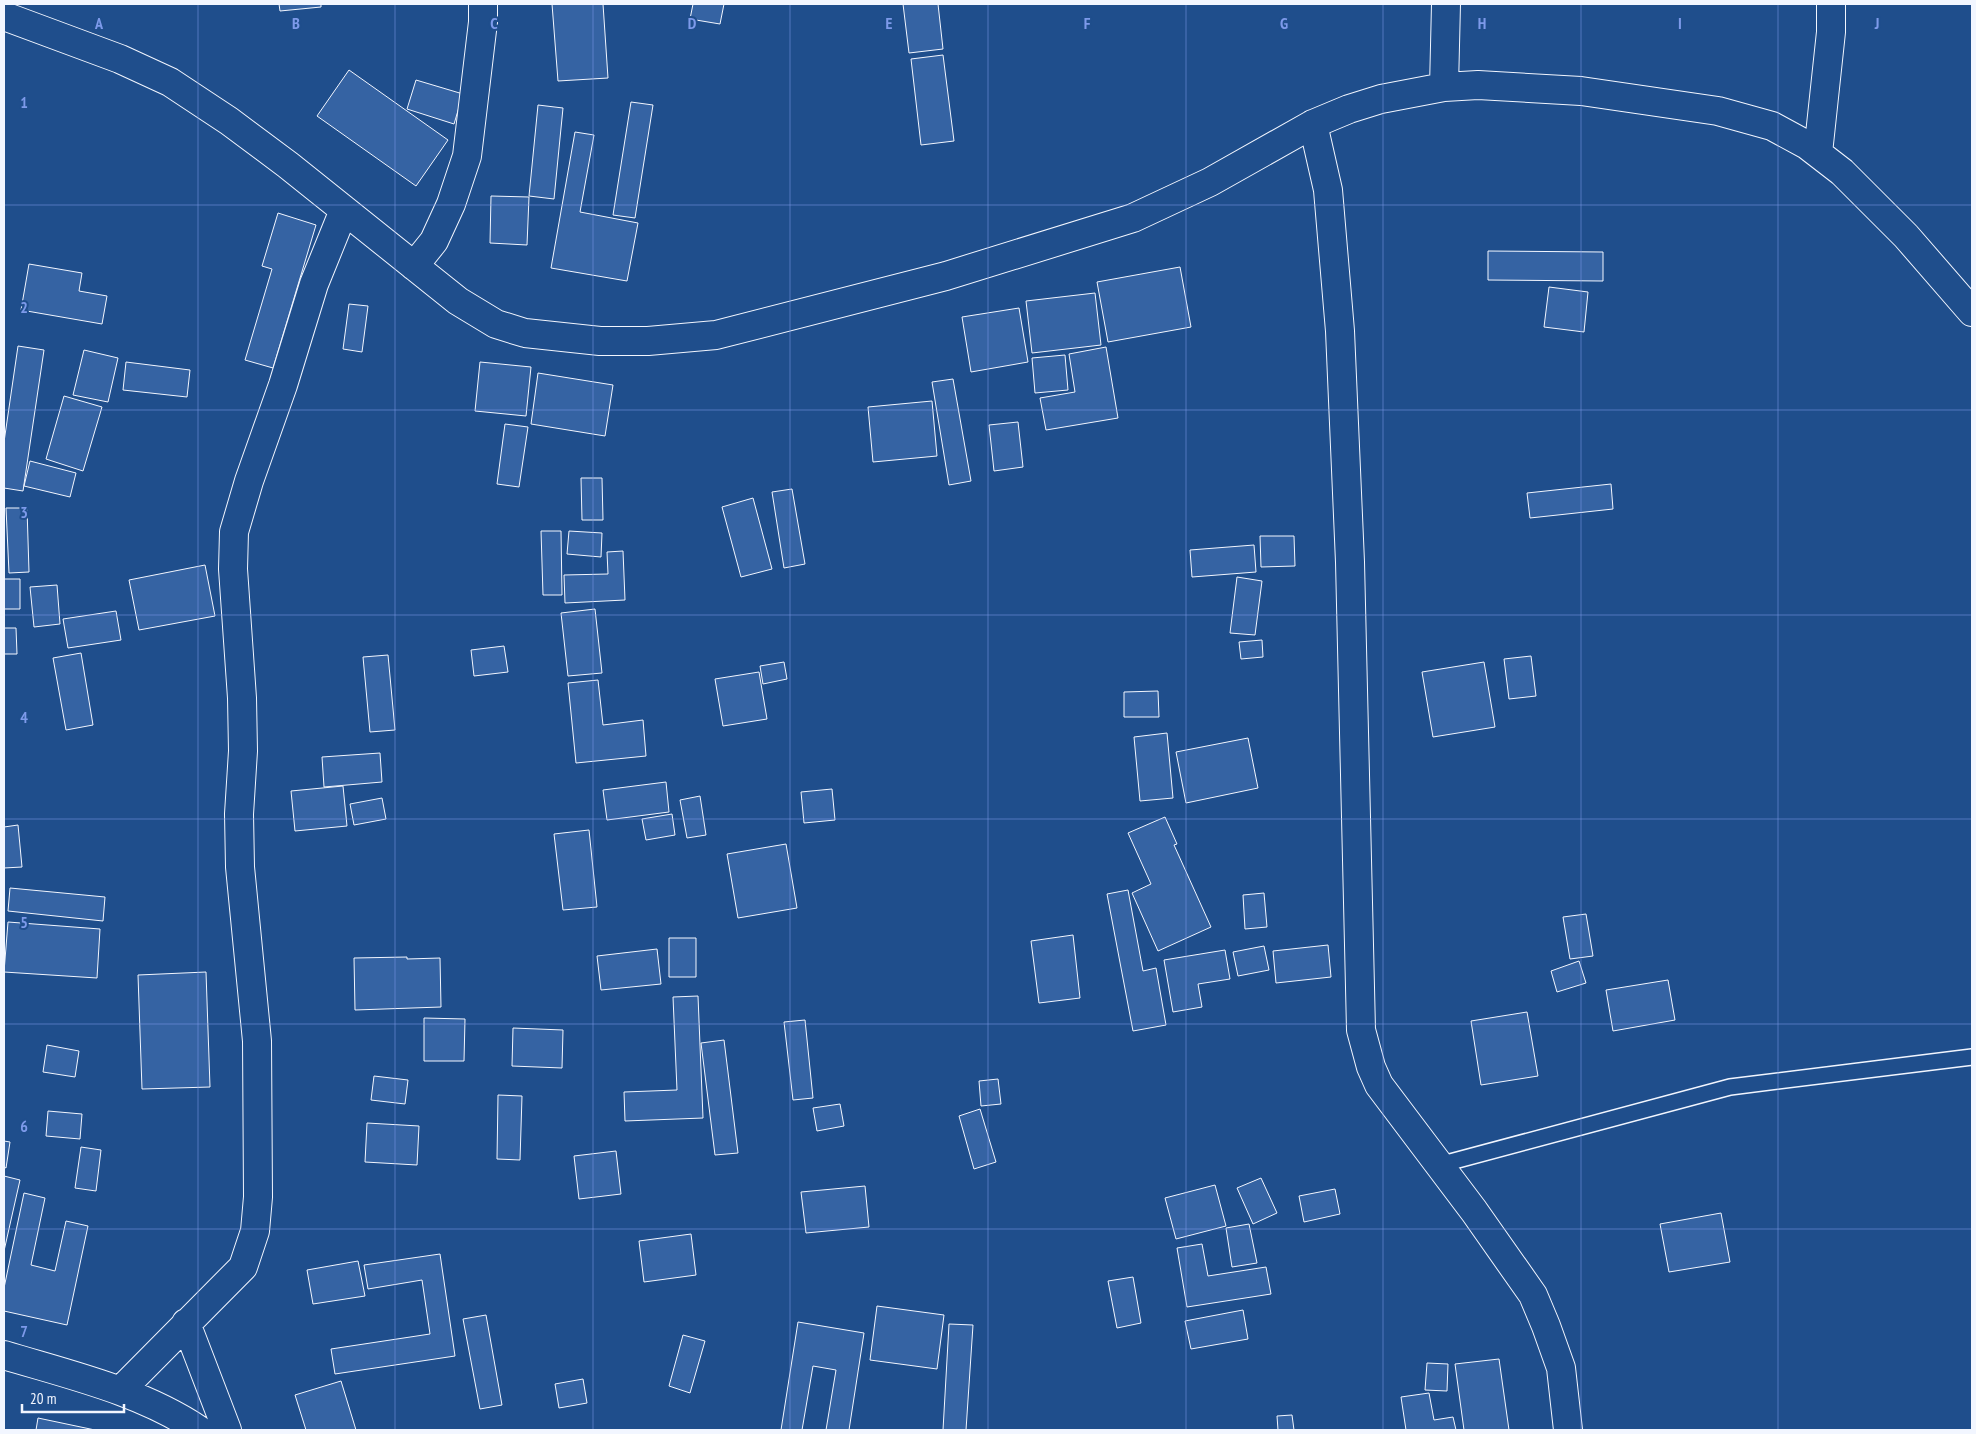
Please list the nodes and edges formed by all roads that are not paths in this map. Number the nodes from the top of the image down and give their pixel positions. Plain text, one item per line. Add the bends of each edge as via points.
1 (483, 4) edge
2 (1446, 4) edge
3 (1831, 4) edge
4 (4, 16) edge
5 (1444, 87) junction
6 (1313, 124) junction
7 (1818, 154) junction
8 (344, 210) junction
9 (414, 266) junction
10 (1972, 312) edge
11 (1972, 1058) edge
12 (1440, 1165) junction
13 (186, 1323) junction
14 (4, 1355) edge
15 (121, 1390) junction
16 (199, 1430) edge
17 (227, 1430) edge
18 (1568, 1430) edge

1 - 9 street via 467,156 434,242
2 - 5 street
3 - 7 street
4 - 8 street via 120,59 170,82 229,122
5 - 6 street via 1381,99
5 - 7 street via 1478,85 1581,91 1718,111 1772,126
6 - 9 street via 1210,182 1133,218 946,276 716,335 600,341 525,333 496,324 458,301
6 - 12 street via 1328,190 1340,331 1350,562 1361,1030 1379,1085
7 - 10 street via 1842,172 1906,236
8 - 9 street
8 - 13 street via 314,284 234,532 233,569 243,751 240,867 257,1041 257,1217 242,1267
11 - 12 lane via 1730,1087
12 - 18 street via 1533,1295 1561,1368
13 - 15 street
13 - 17 street
14 - 15 street
15 - 16 street

